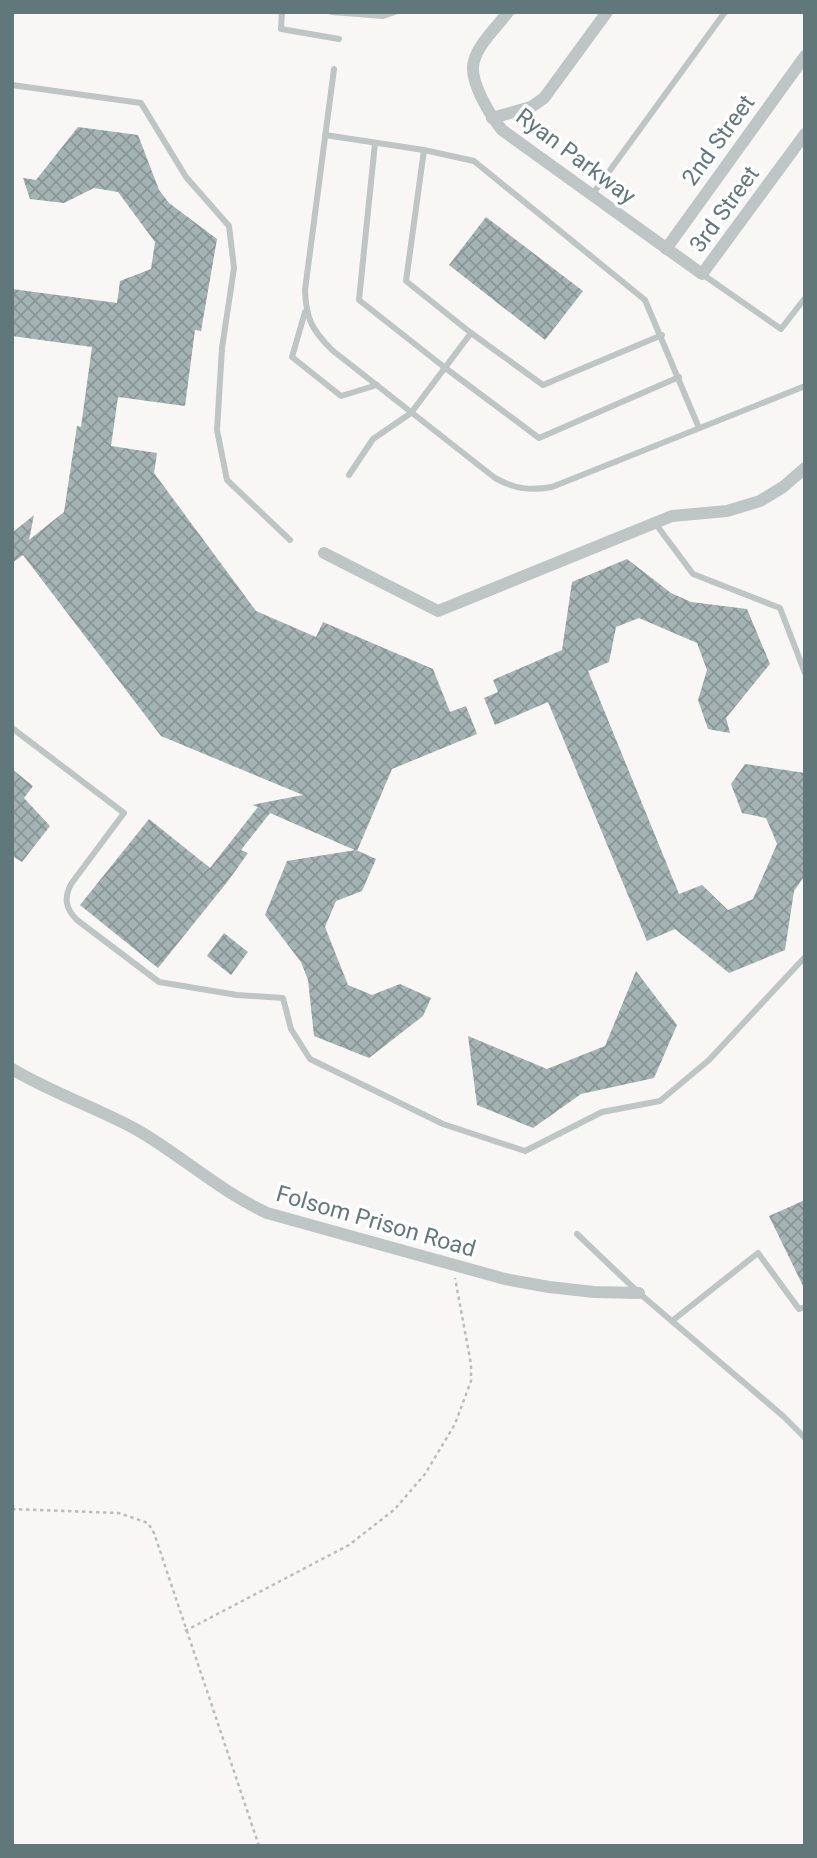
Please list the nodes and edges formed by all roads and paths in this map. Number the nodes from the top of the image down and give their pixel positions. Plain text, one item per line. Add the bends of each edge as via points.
1 (282, 12) edge
2 (332, 12) edge
3 (395, 12) edge
4 (508, 12) edge
5 (607, 12) edge
6 (725, 12) edge
7 (384, 14) edge
8 (339, 39) dead end
9 (805, 56) edge
10 (334, 69) dead end
11 (12, 85) edge
12 (492, 118) junction
13 (805, 134) edge
14 (325, 135) junction
15 (375, 142) junction
16 (424, 149) junction
17 (592, 195) junction
18 (666, 248) junction
19 (702, 274) junction
20 (805, 298) edge
21 (305, 312) junction
22 (471, 333) junction
23 (662, 335) junction
24 (444, 368) junction
25 (679, 377) junction
26 (377, 386) junction
27 (805, 386) edge
28 (411, 413) junction
29 (699, 428) junction
30 (805, 468) edge
31 (349, 475) dead end
32 (655, 523) junction
33 (290, 540) dead end
34 (324, 553) dead end
35 (805, 673) edge
36 (12, 728) edge
37 (805, 957) edge
38 (12, 1069) edge
39 (577, 1234) dead end
40 (453, 1265) junction
41 (639, 1293) junction
42 (805, 1307) edge
43 (672, 1321) junction
44 (805, 1438) edge
45 (12, 1508) edge
46 (185, 1631) junction
47 (259, 1846) edge

1 - 8 lane via 281,29
2 - 7 lane
3 - 7 lane
4 - 12 street, Ryan Parkway via 473,63 474,81
5 - 12 street via 544,98 531,107
6 - 17 lane
9 - 18 street, 2nd Street
10 - 14 lane
11 - 33 lane via 141,103 186,177 229,226 234,268 222,348 217,430 227,480
12 - 17 street, Ryan Parkway
13 - 19 street, 3rd Street
14 - 15 lane
14 - 21 lane
15 - 16 lane
15 - 24 lane via 359,300
16 - 22 lane via 406,281
16 - 23 lane via 474,161 645,300
17 - 18 street, Ryan Parkway
18 - 19 street, 3rd Street
19 - 20 lane via 781,329
21 - 26 lane via 316,334
21 - 26 lane via 292,358 341,396
22 - 23 lane via 543,385
22 - 24 lane
23 - 25 lane
24 - 25 lane via 539,438
24 - 28 lane
25 - 29 lane
26 - 28 lane
27 - 29 lane
28 - 29 lane via 495,478 531,491 552,487
28 - 31 lane via 373,439
30 - 32 street via 760,501
32 - 34 street via 438,611
32 - 35 lane via 693,574 780,608
36 - 37 lane via 124,813 71,884 67,908 77,920 159,982 283,998 291,1029 310,1059 443,1124 525,1151 601,1112 660,1101 709,1060
38 - 40 street, Folsom Prison Road via 134,1129 235,1197 267,1213
39 - 41 lane
40 - 41 street, Folsom Prison Road via 549,1287
40 - 46 path via 471,1381 455,1424 425,1474 395,1509 349,1545
41 - 43 lane
42 - 43 lane via 799,1309 758,1253
43 - 44 lane
45 - 46 path via 119,1513 148,1523
46 - 47 path

